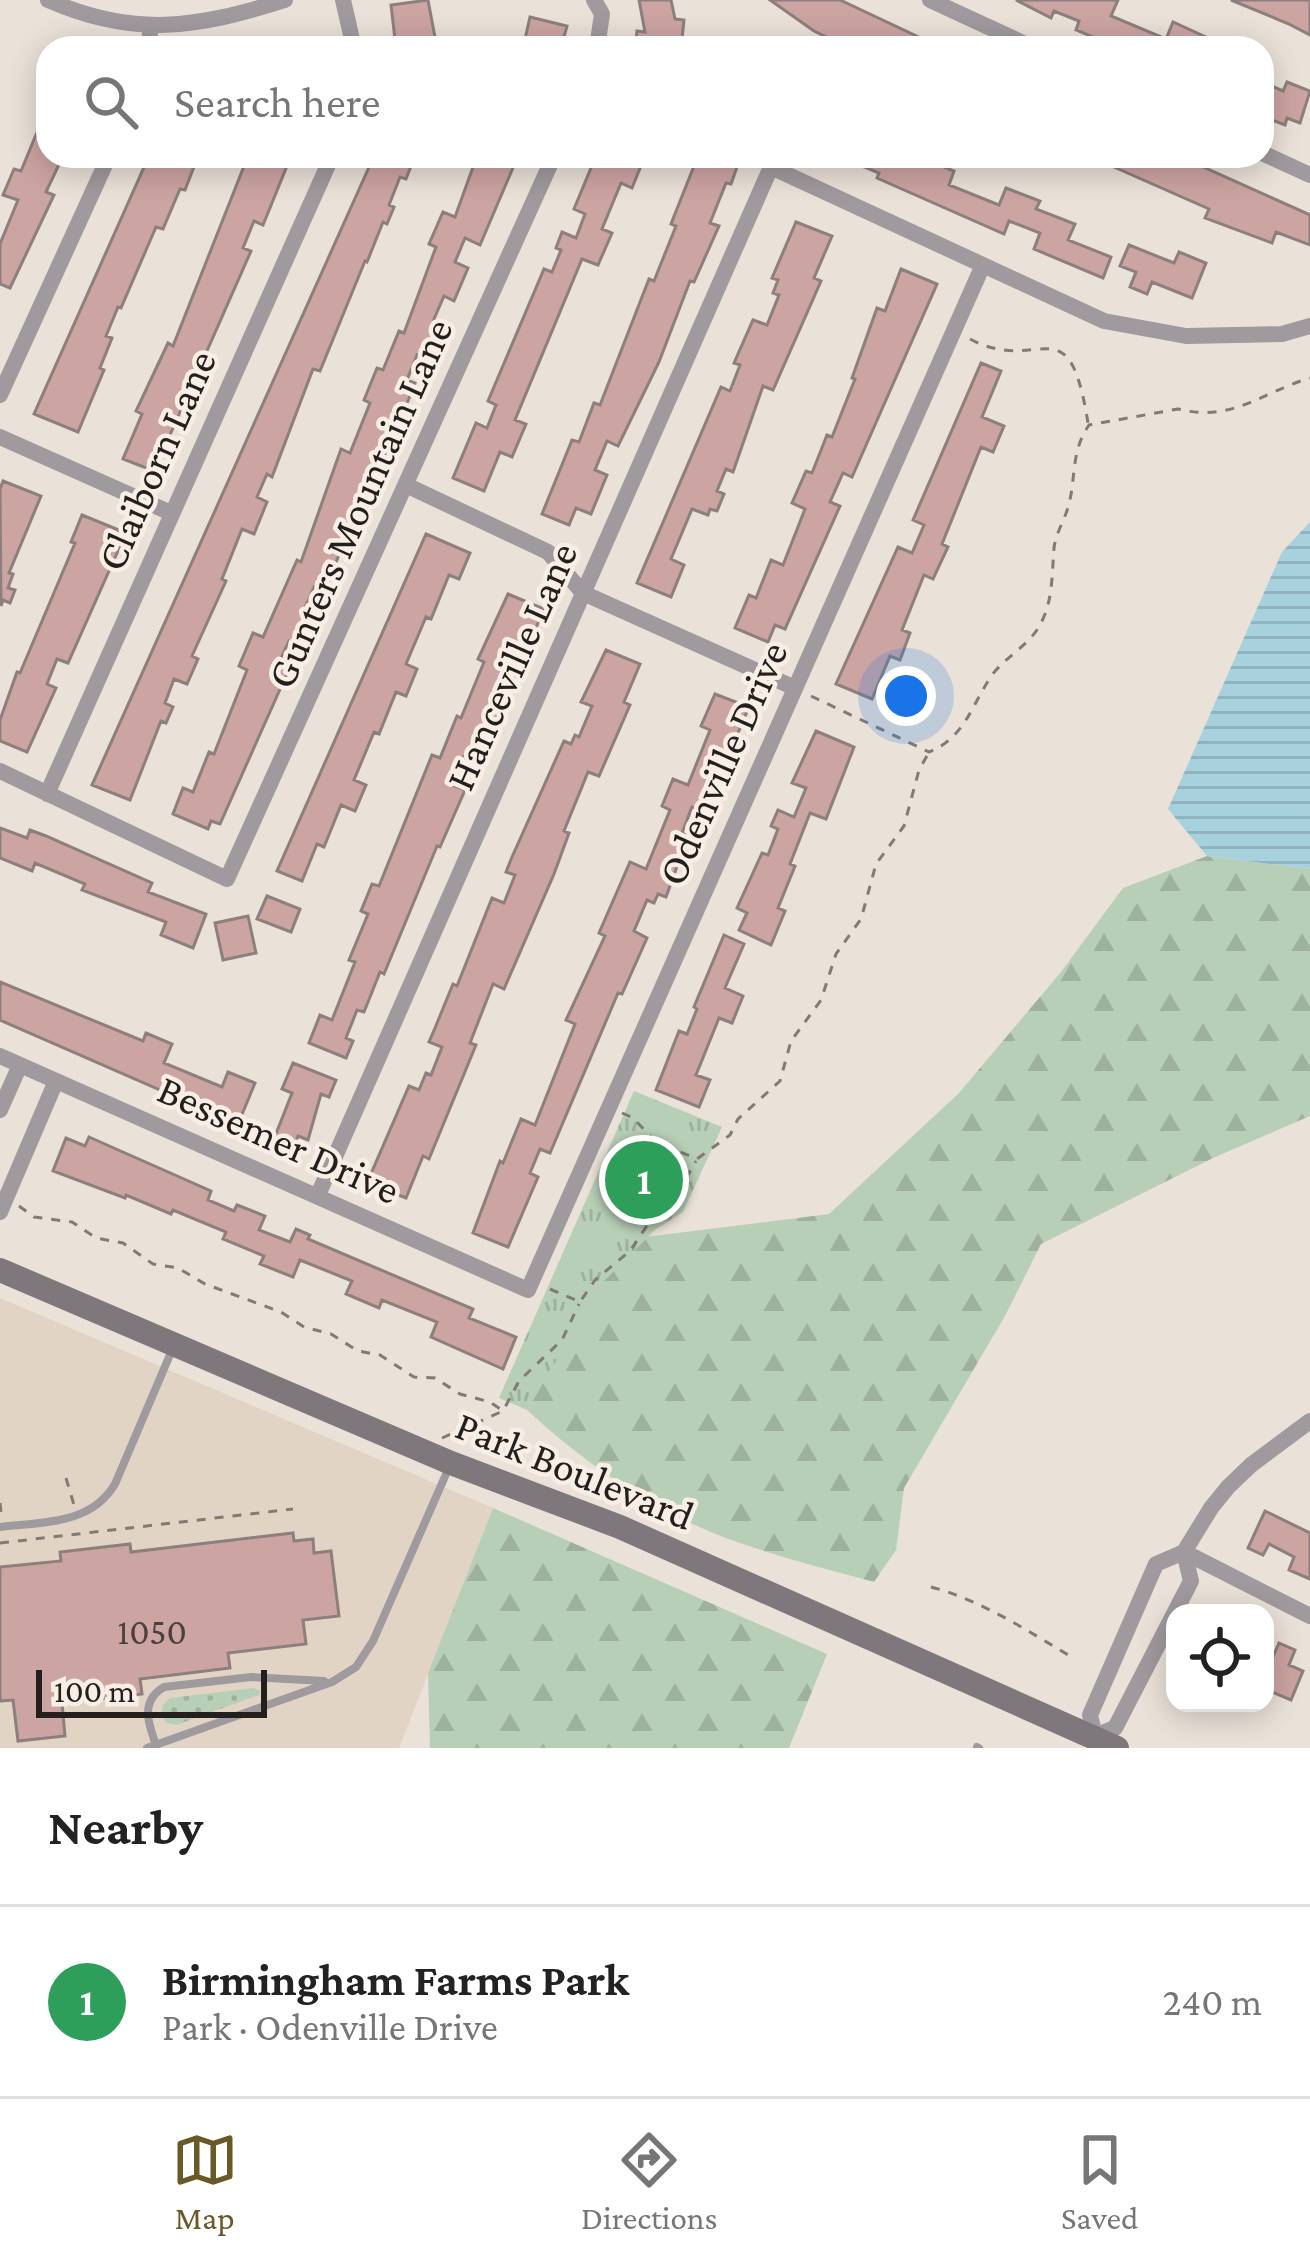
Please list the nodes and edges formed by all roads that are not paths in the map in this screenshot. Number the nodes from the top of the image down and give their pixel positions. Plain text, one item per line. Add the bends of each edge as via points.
1 (48, 0) edge
2 (285, 0) edge
3 (343, 0) edge
4 (594, 0) edge
5 (930, 0) edge
6 (151, 26) junction
7 (150, 36) edge
8 (351, 36) edge
9 (599, 36) edge
10 (1008, 36) edge
11 (1274, 158) edge
12 (104, 168) edge
13 (327, 168) edge
14 (549, 168) edge
15 (770, 168) edge
16 (772, 168) edge
17 (1310, 175) edge
18 (982, 266) junction
19 (1310, 326) edge
20 (0, 394) edge
21 (0, 437) edge
22 (408, 486) junction
23 (171, 513) junction
24 (583, 592) junction
25 (802, 692) junction
26 (0, 771) edge
27 (47, 794) junction
28 (0, 1056) edge
29 (20, 1065) junction
30 (56, 1081) junction
31 (0, 1110) edge
32 (318, 1195) junction
33 (9, 1209) edge
34 (0, 1270) edge
35 (528, 1290) joint
36 (175, 1344) junction
37 (1310, 1421) edge
38 (445, 1453) junction
39 (0, 1527) edge
40 (1184, 1552) junction
41 (1310, 1616) edge
42 (332, 1682) junction
43 (1101, 1744) edge
44 (151, 1746) edge

1 - 6 street via 89,18
2 - 6 street via 240,15
3 - 8 street
4 - 9 street via 602,14
5 - 10 street
6 - 7 street
11 - 17 street
12 - 20 street
13 - 23 street, Claiborn Lane
14 - 22 street, Gunters Mountain Lane
15 - 24 street, Hanceville Lane
16 - 18 street, Hanceville Lane
18 - 19 street via 1103,321 1186,336
18 - 25 street, Odenville Drive
21 - 23 street
22 - 24 street via 548,552
22 - 27 street, Gunters Mountain Lane via 227,879
23 - 27 street, Claiborn Lane
24 - 25 street
24 - 32 street, Hanceville Lane
25 - 35 street, Odenville Drive
26 - 27 street
28 - 29 street, Bessemer Drive
29 - 30 street, Bessemer Drive
29 - 31 street
30 - 32 street, Bessemer Drive
30 - 33 street
32 - 35 street, Bessemer Drive
34 - 36 main road, Park Boulevard
36 - 38 main road, Park Boulevard
36 - 39 lane via 103,1501 78,1516
37 - 40 street via 1228,1487
38 - 42 lane via 366,1654
38 - 43 main road, Park Boulevard
40 - 41 street
40 - 43 street via 1191,1581
40 - 43 street via 1156,1564 1090,1715
42 - 44 lane
42 - 44 lane via 251,1677 164,1687 147,1713

